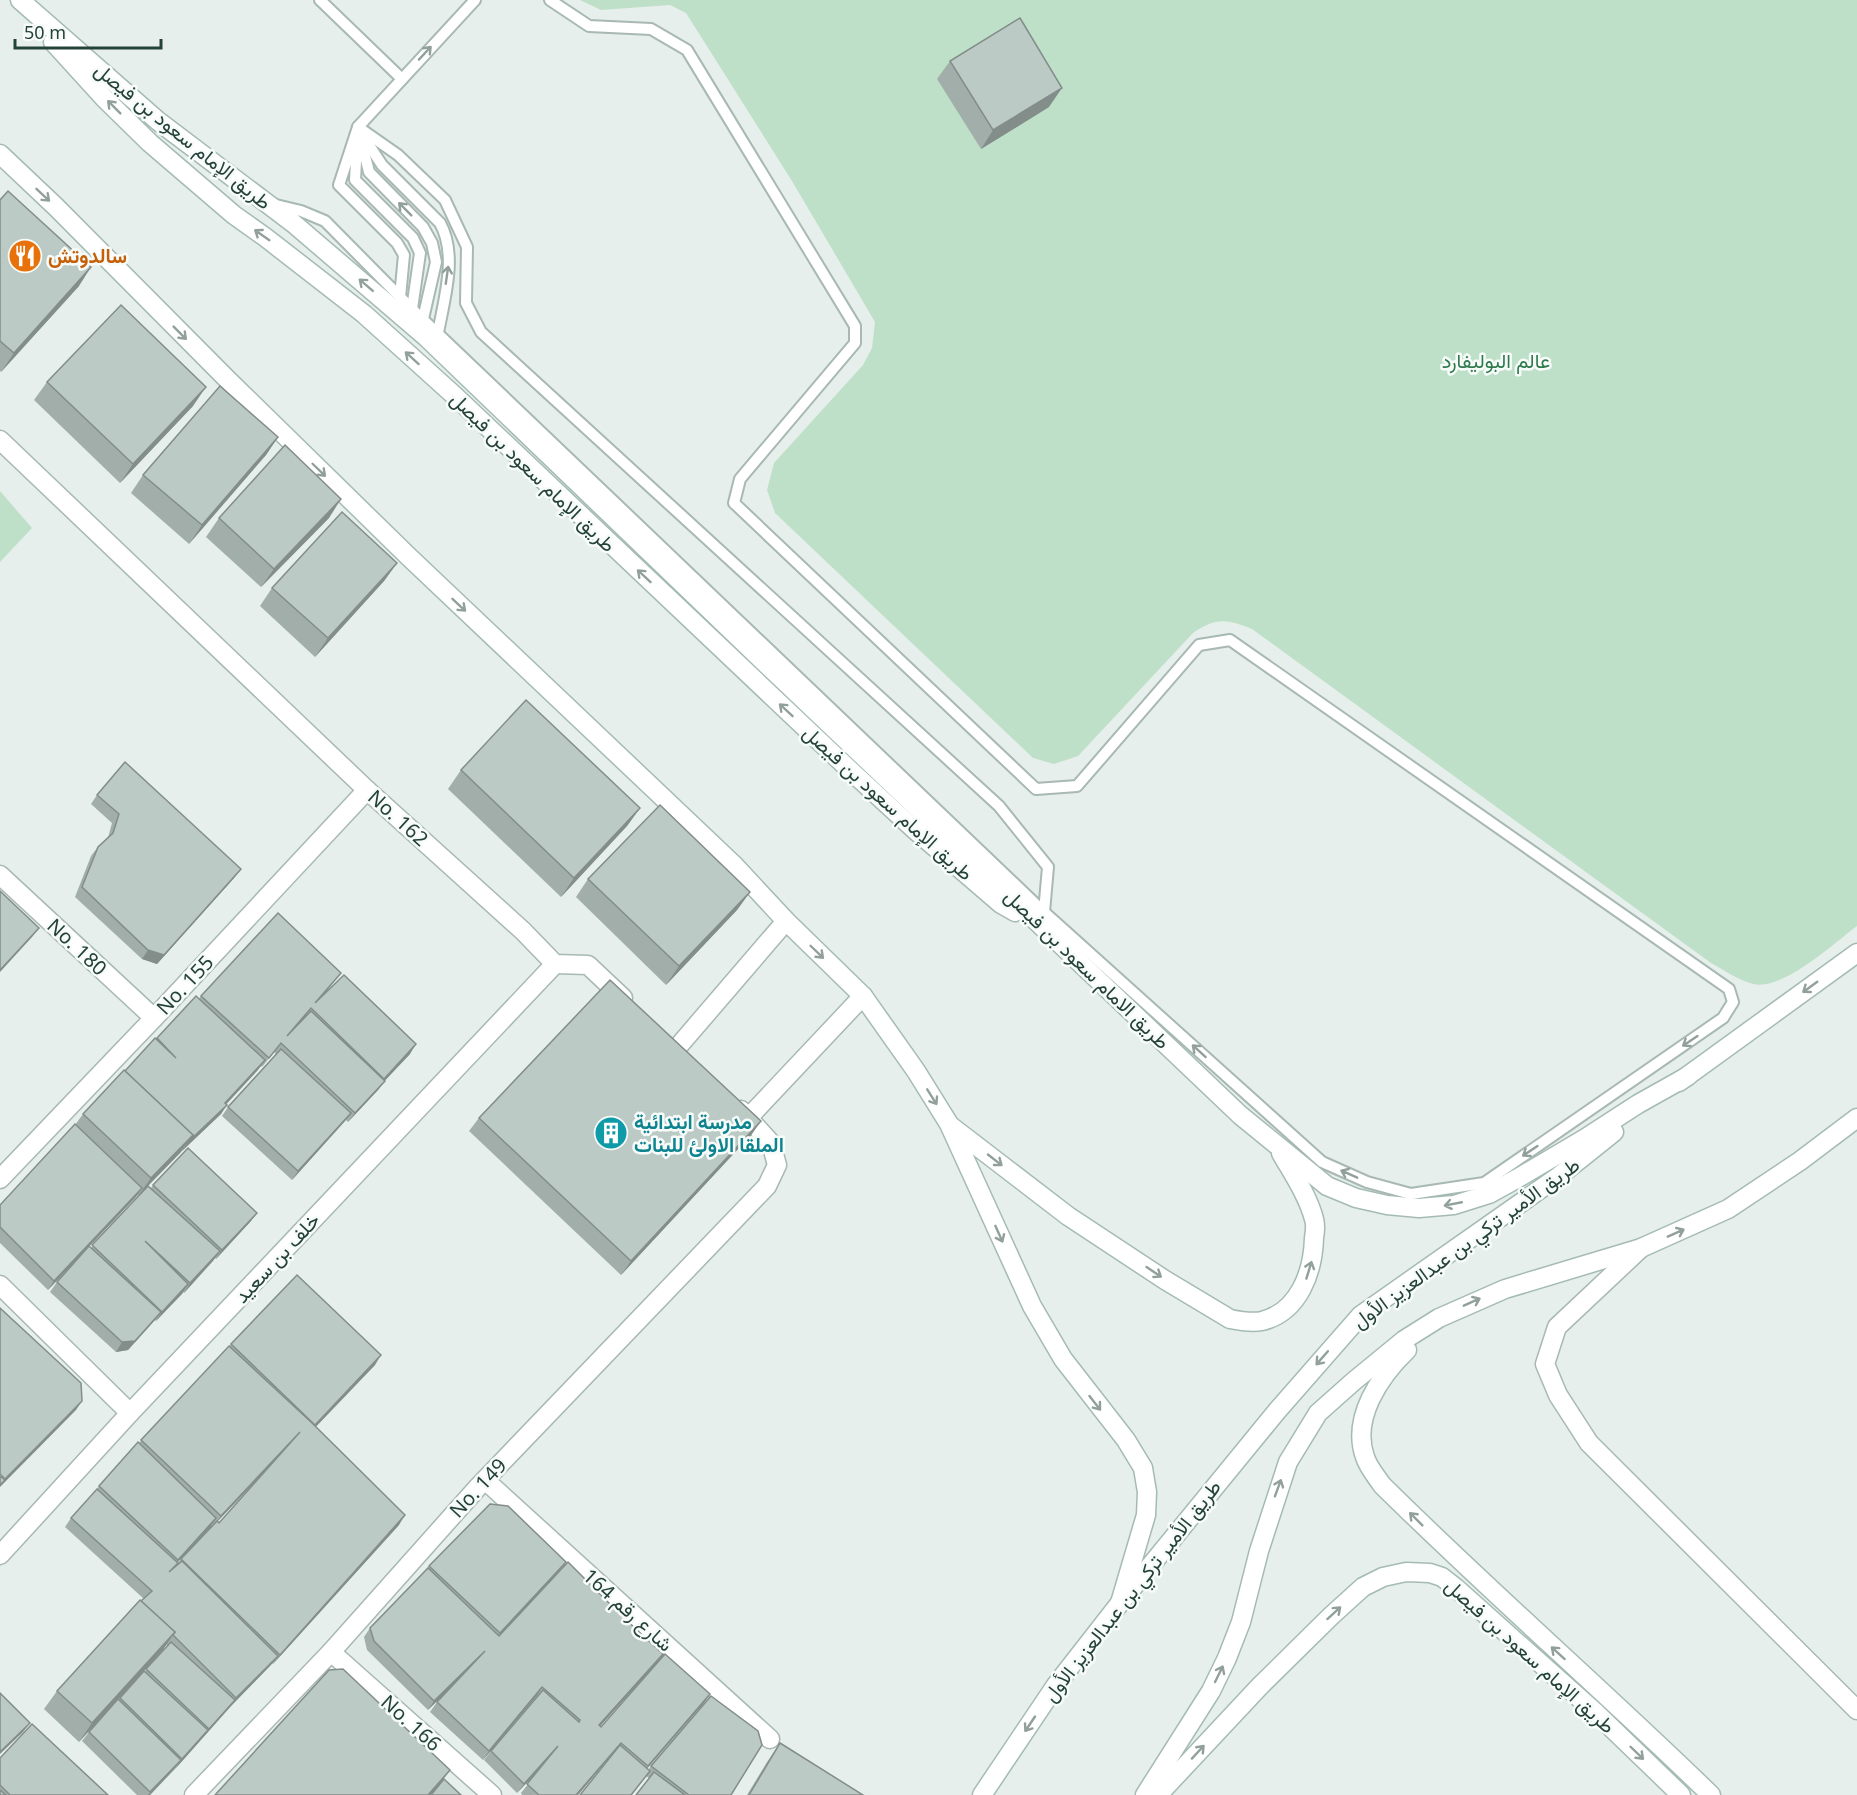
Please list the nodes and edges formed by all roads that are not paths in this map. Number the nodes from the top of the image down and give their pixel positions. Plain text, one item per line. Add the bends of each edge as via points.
1 (19, 0) edge
2 (320, 0) edge
3 (475, 0) edge
4 (550, 0) edge
5 (402, 79) junction
6 (358, 128) junction
7 (0, 154) edge
8 (262, 201) junction
9 (293, 223) joint
10 (400, 297) junction
11 (412, 309) junction
12 (423, 319) junction
13 (438, 333) junction
14 (495, 388) junction
15 (502, 409) junction
16 (0, 440) edge
17 (367, 790) junction
18 (0, 875) edge
19 (1044, 912) junction
20 (786, 921) junction
21 (1054, 938) junction
22 (1857, 953) edge
23 (555, 964) junction
24 (863, 996) junction
25 (637, 1011) edge
26 (154, 1018) junction
27 (661, 1033) edge
28 (677, 1048) junction
29 (693, 1064) edge
30 (1688, 1076) junction
31 (725, 1094) edge
32 (749, 1117) junction
33 (1857, 1118) edge
34 (949, 1124) junction
35 (1278, 1147) junction
36 (0, 1179) edge
37 (1641, 1248) junction
38 (0, 1285) edge
39 (1439, 1318) junction
40 (130, 1413) junction
41 (485, 1480) junction
42 (0, 1555) edge
43 (1120, 1603) junction
44 (331, 1652) junction
45 (1857, 1710) edge
46 (770, 1739) dead end
47 (194, 1795) edge
48 (492, 1795) edge
49 (982, 1795) edge
50 (1145, 1795) edge
51 (1158, 1795) edge
52 (1681, 1795) edge
53 (1711, 1795) edge

1 - 8 main road, طريق الإمام سعود بن فيصل via 158,121
21 -> 1 main road, طريق الإمام سعود بن فيصل via 1001,904 915,830 364,314 234,215 150,143 76,67
2 - 5 lane
5 -> 3 lane
4 -> 19 lane via 589,26 651,29 687,50 855,326 855,343 740,479 734,503 1036,789 1077,786 1199,645 1230,640 1729,989 1733,1002 1723,1018 1484,1183 1411,1194 1367,1182 1322,1162
5 - 6 lane
6 - 10 lane via 339,185 397,243 404,255
6 - 11 lane via 355,180 412,238 420,253
12 -> 6 lane via 436,262 432,243 423,227 369,172
13 -> 6 lane via 449,265 447,235 440,223 382,165
6 - 19 lane via 398,155 445,200 467,247 466,303 481,332 999,806 1048,867
7 -> 20 main road via 408,556 733,864
8 - 9 main road, طريق الإمام سعود بن فيصل
8 - 10 lane via 325,222
15 -> 9 main road, طريق الامام سعود بن فيصل via 426,337
10 - 11 lane
11 - 12 lane
12 - 13 lane
13 - 14 lane
14 - 15 lane
14 - 19 lane
15 - 21 main road, طريق الامام سعود بن فيصل
16 - 17 main road, No. 162
17 - 23 main road, No. 162
17 - 26 main road, No. 155
18 - 26 main road, No. 180
20 -> 24 main road
20 - 28 main road
21 - 35 main road, طريق الامام سعود بن فيصل
22 -> 30 main road, طريق الأمير تركي بن عبدالعزيز الأول
23 - 25 main road via 588,965
23 - 40 main road, خلف بن سعيد
24 - 32 main road
24 -> 34 main road
26 - 36 main road, No. 155
27 - 28 main road
28 - 29 main road
30 -> 35 main road via 1489,1194 1454,1205 1419,1208 1356,1198 1328,1186
30 -> 43 main road, طريق الأمير تركي بن عبدالعزيز الأول via 1558,1176 1361,1315
31 - 32 main road
32 - 41 main road, No. 149 via 771,1143 777,1165 767,1186
37 -> 33 main road via 1728,1209
34 -> 35 main road via 1068,1216 1221,1314 1242,1321 1260,1322 1288,1308 1304,1285 1314,1252 1315,1222 1310,1205
34 -> 43 main road via 1032,1306 1063,1359 1143,1468 1146,1515
39 -> 37 main road via 1505,1288
37 - 45 main road via 1557,1328 1545,1364 1558,1395 1589,1443
38 - 40 main road
50 -> 39 main road via 1211,1691 1227,1658 1288,1462 1318,1413 1404,1340
53 -> 39 main road, طريق الإمام سعود بن فيصل via 1423,1526 1382,1485 1365,1460 1360,1441 1370,1399 1394,1362
40 - 42 main road, خلف بن سعيد
41 - 44 main road, No. 149
41 - 46 main road, شارع رقم 164
43 -> 49 main road, طريق الأمير تركي بن عبدالعزيز الأول via 1056,1685
44 - 47 main road, No. 149
44 - 48 main road, No. 166
51 -> 52 main road, طريق الإمام سعود بن فيصل via 1260,1686 1363,1587 1406,1572 1430,1573 1456,1588

